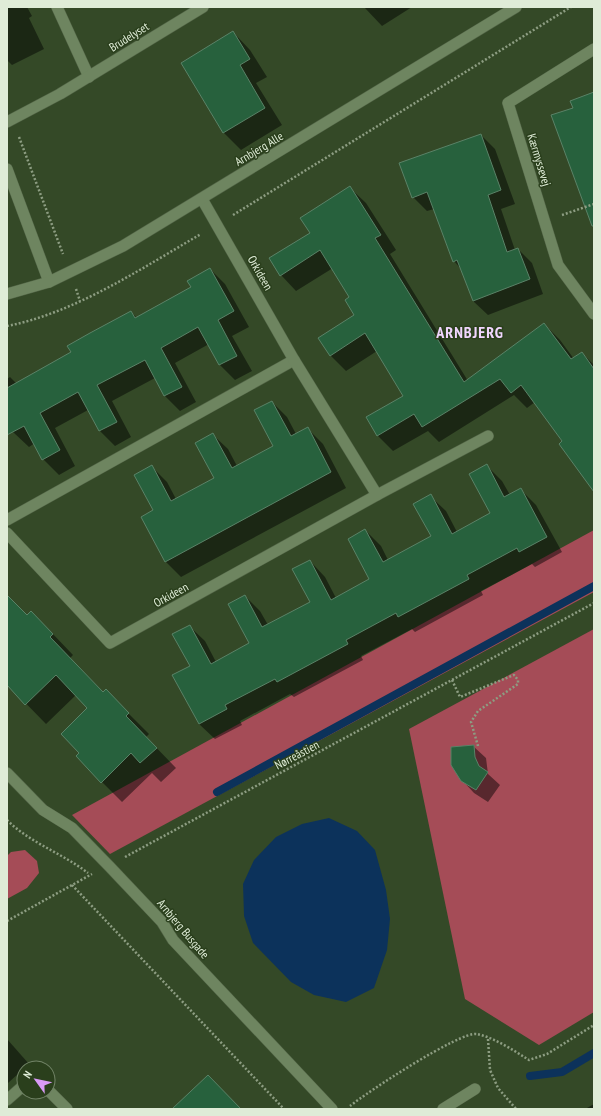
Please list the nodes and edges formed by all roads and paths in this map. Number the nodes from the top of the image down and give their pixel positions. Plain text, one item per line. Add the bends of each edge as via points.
1 (57, 7) edge
2 (203, 7) edge
3 (516, 7) edge
4 (571, 7) edge
5 (594, 49) edge
6 (89, 77) junction
7 (10, 121) edge
8 (7, 169) edge
9 (202, 199) junction
10 (594, 204) edge
11 (544, 221) junction
12 (217, 224) junction
13 (70, 272) junction
14 (49, 282) junction
15 (7, 294) edge
16 (80, 301) junction
17 (594, 314) edge
18 (7, 326) edge
19 (294, 360) junction
20 (488, 436) dead end
21 (377, 495) junction
22 (7, 520) edge
23 (7, 533) edge
24 (594, 603) edge
25 (452, 680) junction
26 (478, 746) dead end
27 (7, 773) edge
28 (7, 820) edge
29 (109, 866) junction
30 (89, 875) junction
31 (72, 885) junction
32 (7, 921) edge
33 (594, 1025) edge
34 (488, 1039) junction
35 (475, 1089) dead end
36 (16, 1092) edge
37 (7, 1100) edge
38 (56, 1100) edge
39 (62, 1108) edge
40 (284, 1109) edge
41 (332, 1109) edge
42 (346, 1109) edge
43 (443, 1109) edge
44 (516, 1109) edge

1 - 6 street
2 - 6 street, Brudelyset
3 - 9 street, Arnbjerg Alle
4 - 12 path
5 - 11 street, Kærmyssevej via 508,103
6 - 7 street, Brudelyset
7 - 13 path
8 - 14 street
9 - 12 street, Orkideen
9 - 13 street, Arnbjerg Alle via 123,246
10 - 11 path
11 - 17 street, Kærmyssevej via 558,266
12 - 16 path
12 - 19 street, Orkideen
13 - 14 street, Arnbjerg Alle
13 - 16 path
14 - 15 street, Arnbjerg Alle
16 - 18 path
19 - 21 street, Orkideen
19 - 22 street
20 - 21 street, Orkideen
21 - 23 street, Orkideen via 110,644
24 - 25 path, Nørreåstien
25 - 26 path via 460,697 514,676 518,680 513,689 478,711 471,722
25 - 29 path, Nørreåstien
27 - 29 street, Arnbjerg Busgade via 43,810 72,828
28 - 30 path via 18,832 72,860
29 - 30 path, Nørreåstien
29 - 41 street, Arnbjerg Busgade via 162,922 173,940
30 - 31 path, Nørreåstien
31 - 32 path, Nørreåstien
31 - 40 path
33 - 34 path via 546,1054 529,1060
34 - 42 path via 475,1034 458,1039 366,1093
34 - 44 path via 490,1070 498,1088
35 - 43 street
36 - 37 street
38 - 39 street

